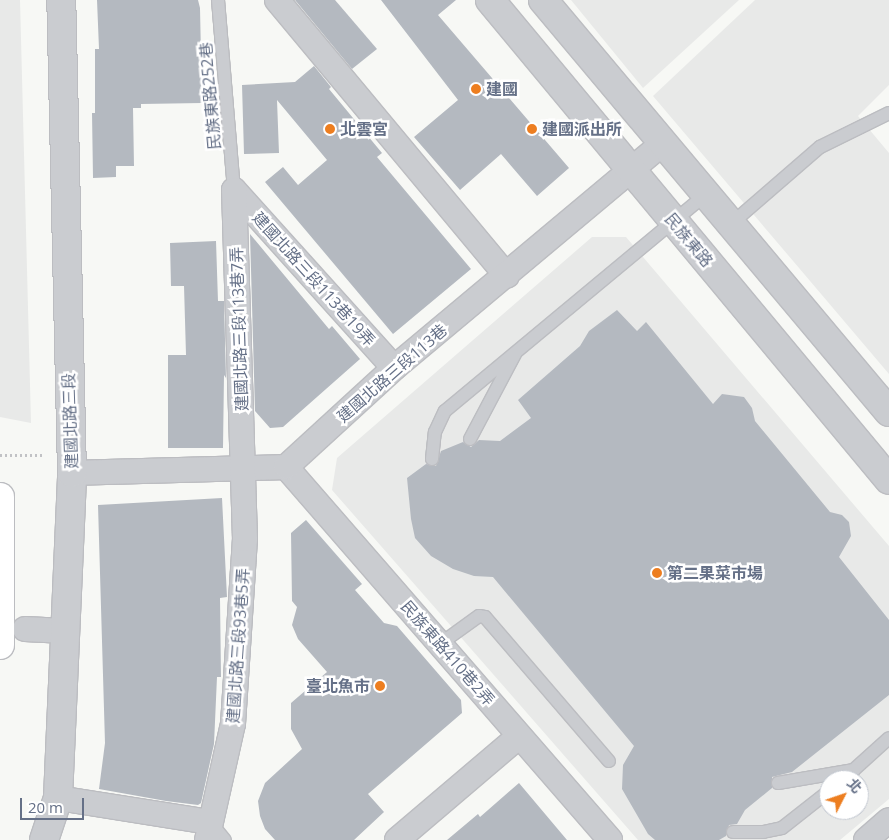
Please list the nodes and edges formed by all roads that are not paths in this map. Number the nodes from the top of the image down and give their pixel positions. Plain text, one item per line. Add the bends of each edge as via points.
1 (61, 0) edge
2 (218, 0) edge
3 (277, 0) edge
4 (490, 0) edge
5 (544, 2) edge
6 (515, 30) junction
7 (885, 117) edge
8 (889, 130) edge
9 (663, 143) junction
10 (631, 170) junction
11 (234, 190) junction
12 (706, 194) junction
13 (674, 222) junction
14 (731, 224) junction
15 (507, 276) junction
16 (517, 350) junction
17 (394, 368) junction
18 (889, 412) edge
19 (470, 439) dead end
20 (432, 459) dead end
21 (286, 467) junction
22 (243, 468) junction
23 (72, 473) junction
24 (889, 480) edge
25 (0, 497) edge
26 (25, 629) dead end
27 (65, 631) junction
28 (440, 644) junction
29 (0, 645) edge
30 (519, 736) junction
31 (889, 738) edge
32 (609, 761) dead end
33 (854, 770) edge
34 (819, 776) edge
35 (778, 783) dead end
36 (58, 798) junction
37 (819, 800) edge
38 (889, 820) edge
39 (208, 831) edge
40 (733, 832) dead end
41 (402, 838) edge
42 (44, 840) edge
43 (225, 840) edge
44 (610, 840) edge
45 (866, 840) edge

1 - 23 street, 建國北路三段
2 - 11 lane, 民族東路252巷
3 - 15 street
4 - 6 street, 民族東路
5 - 6 street
5 - 9 street
6 - 10 street, 民族東路
7 - 8 lane
7 - 14 lane via 820,147
9 - 10 street, 建國北路三段113巷
9 - 12 street
10 - 13 street, 民族東路
10 - 15 street, 建國北路三段113巷
11 - 17 street, 建國北路三段113巷19弄
11 - 22 street, 建國北路三段113巷7弄
12 - 13 lane
12 - 14 street
13 - 16 lane
13 - 24 street, 民族東路
14 - 18 street
15 - 17 street, 建國北路三段113巷
16 - 19 lane
16 - 20 lane via 445,411 435,432
17 - 21 street, 建國北路三段113巷
21 - 22 street
21 - 28 street, 民族東路410巷2弄
22 - 23 street
22 - 39 street, 建國北路三段93巷5弄 via 245,538 233,724
23 - 27 street, 建國北路三段
25 - 29 highway
26 - 27 street
27 - 36 street, 建國北路三段
28 - 30 street, 民族東路410巷2弄
28 - 32 lane via 479,616 485,617
30 - 41 street
30 - 44 street, 民族東路410巷2弄
31 - 33 lane
34 - 35 lane
36 - 39 street
36 - 42 street, 建國北路三段
37 - 40 lane via 782,828 764,832
38 - 45 street
39 - 43 lane

